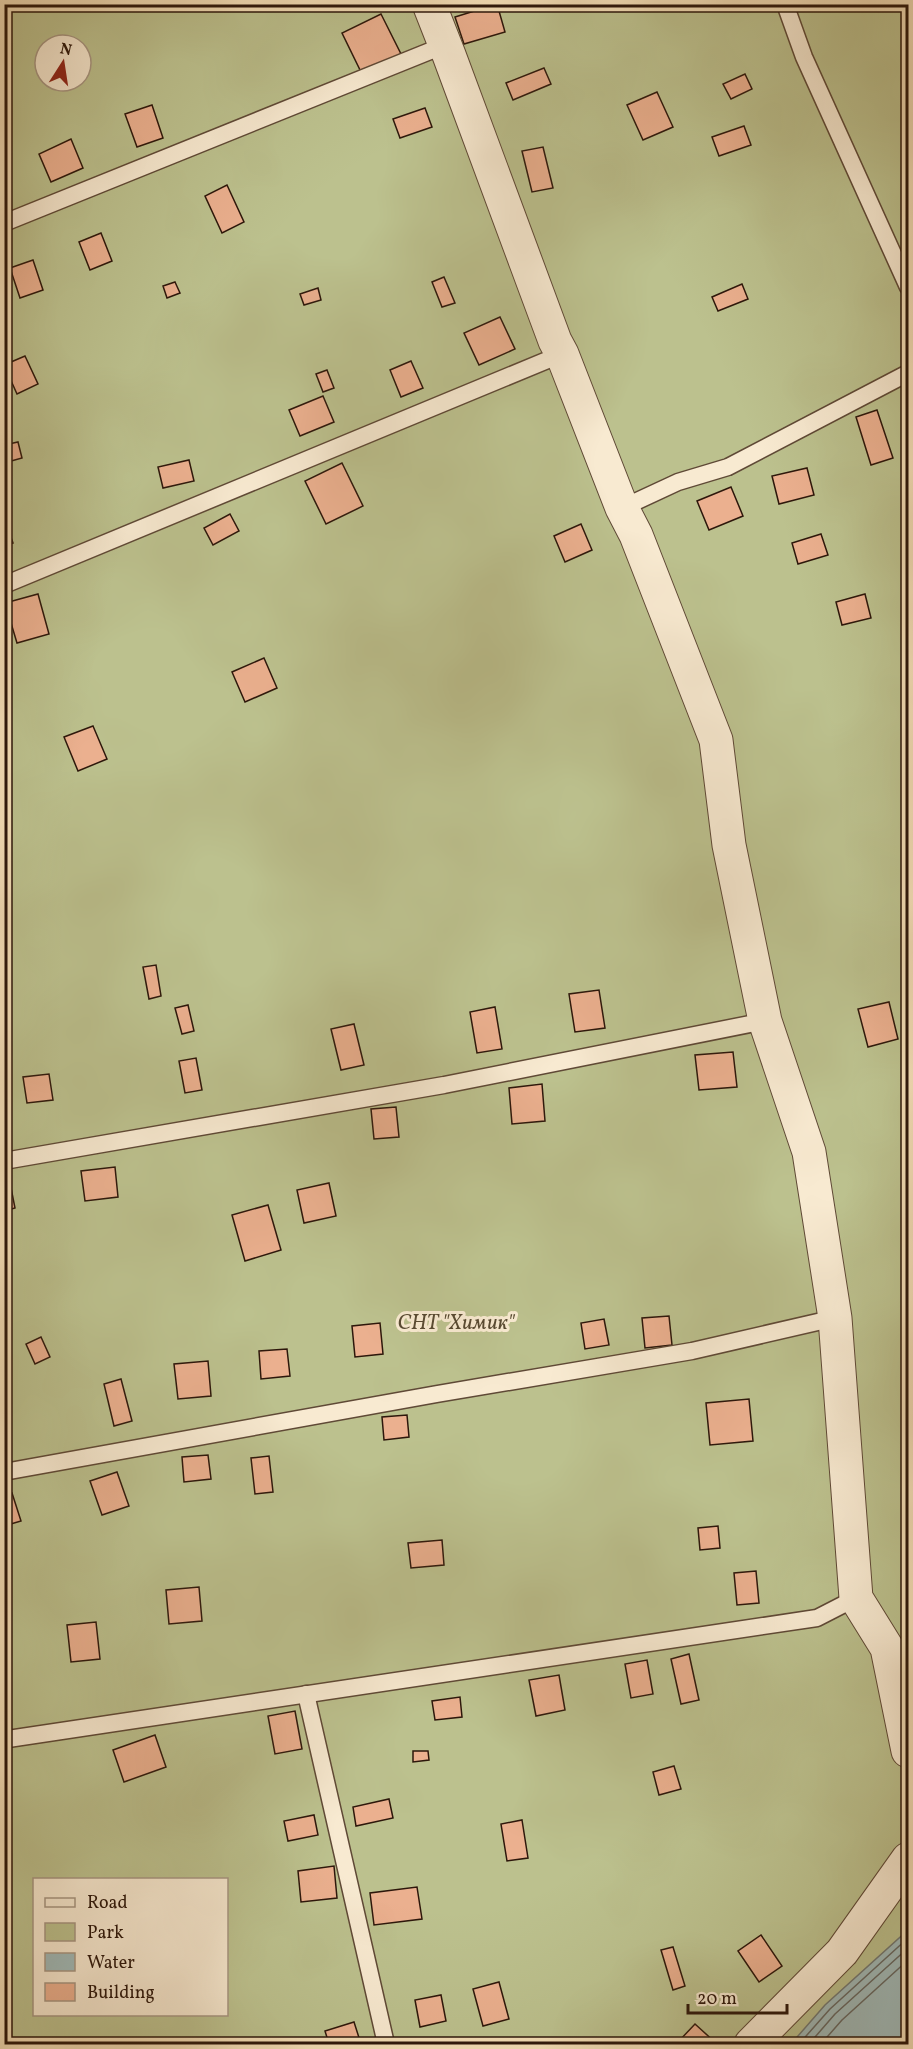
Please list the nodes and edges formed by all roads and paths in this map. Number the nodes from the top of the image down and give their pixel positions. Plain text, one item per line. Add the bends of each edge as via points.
1 (429, 4) edge
2 (785, 4) edge
3 (445, 45) junction
4 (4, 223) edge
5 (909, 287) edge
6 (562, 354) junction
7 (909, 373) edge
8 (622, 508) junction
9 (4, 585) edge
10 (765, 1021) junction
11 (4, 1161) edge
12 (835, 1318) junction
13 (4, 1472) edge
14 (856, 1598) junction
15 (306, 1694) junction
16 (8, 1739) dead end
17 (909, 1751) edge
18 (909, 1859) edge
19 (386, 2044) edge
20 (751, 2044) edge

1 - 3 street
2 - 5 lane via 804,57
3 - 4 lane
3 - 6 street
6 - 8 street
6 - 9 lane
7 - 8 lane via 728,467 678,482
8 - 10 street via 716,740 729,845
10 - 11 lane via 444,1085
10 - 12 street via 809,1152
12 - 13 lane via 692,1352
12 - 14 street
14 - 15 lane via 817,1618
14 - 17 street via 887,1648
15 - 16 lane
15 - 19 lane
18 - 20 street via 842,1952

